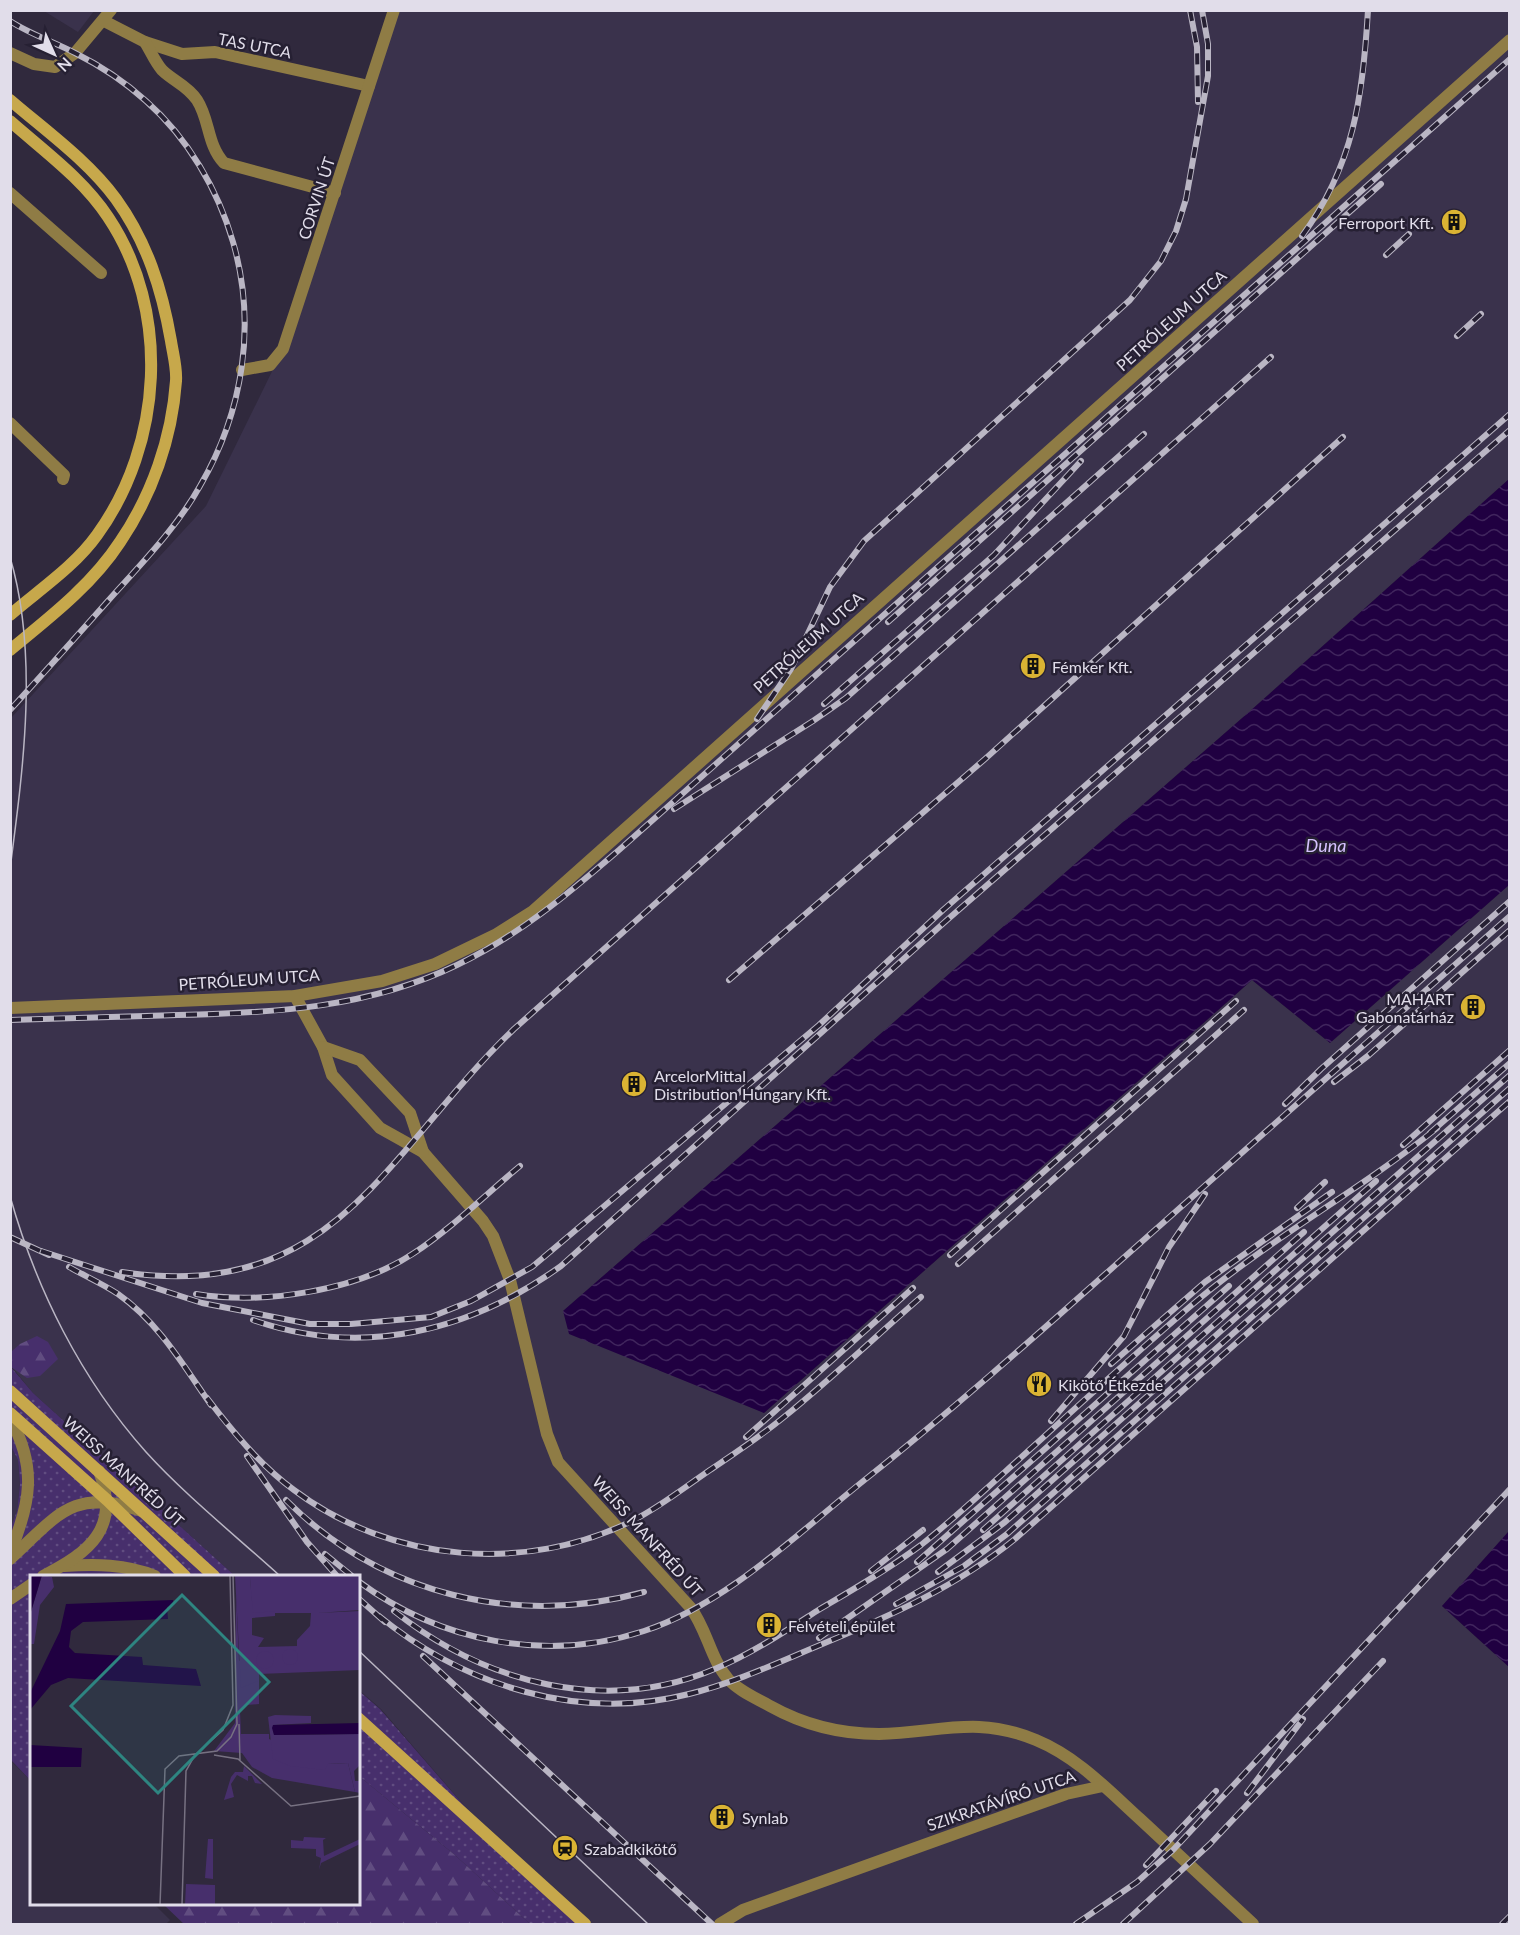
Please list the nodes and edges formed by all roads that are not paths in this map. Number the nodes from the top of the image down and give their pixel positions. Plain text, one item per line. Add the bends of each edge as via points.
1 (394, 10) edge
2 (107, 16) edge
3 (1509, 40) edge
4 (144, 42) junction
5 (10, 53) edge
6 (369, 87) junction
7 (10, 99) edge
8 (10, 122) edge
9 (10, 193) edge
10 (334, 193) junction
11 (101, 273) dead end
12 (242, 370) dead end
13 (10, 423) edge
14 (63, 479) dead end
15 (10, 615) edge
16 (10, 650) edge
17 (295, 996) junction
18 (10, 1008) edge
19 (322, 1047) junction
20 (423, 1152) junction
21 (10, 1391) edge
22 (10, 1415) edge
23 (99, 1472) junction
24 (107, 1500) junction
25 (146, 1512) junction
26 (10, 1553) edge
27 (10, 1559) edge
28 (63, 1566) junction
29 (46, 1575) edge
30 (152, 1575) edge
31 (184, 1575) edge
32 (213, 1575) edge
33 (30, 1585) edge
34 (10, 1599) edge
35 (360, 1722) edge
36 (1103, 1786) junction
37 (585, 1924) edge
38 (720, 1924) edge
39 (1253, 1924) edge

1 - 6 street, CORVIN ÚT
2 - 4 street, TAS UTCA
2 - 5 street via 75,53 55,67 34,64
3 - 17 street, PETRÓLEUM UTCA via 533,911 495,935 435,964 382,981
4 - 6 street, TAS UTCA via 182,54 215,52
4 - 10 street via 162,70 185,85 197,100 207,121 211,143 224,163
6 - 10 street, CORVIN ÚT
7 - 16 main road via 83,162 115,198 141,239 157,277 176,379 169,433 157,469 143,504 120,543 75,594
8 - 15 main road via 72,175 108,217 140,281 150,333 148,416 121,497 96,536 58,575
9 - 11 street
10 - 12 street, CORVIN ÚT via 283,349 270,364
13 - 14 street via 64,475
17 - 18 street, PETRÓLEUM UTCA
17 - 19 street, WEISS MANFRÉD ÚT
19 - 20 street, WEISS MANFRÉD ÚT via 332,1075 380,1128
19 - 20 street, WEISS MANFRÉD ÚT via 360,1060 410,1113
20 - 36 street, WEISS MANFRÉD ÚT via 493,1236 510,1280 547,1434 558,1462 690,1607 702,1623 717,1661 735,1685 790,1716 833,1730 879,1734 966,1725 1009,1731 1065,1754
21 - 23 main road, WEISS MANFRÉD ÚT
22 - 24 main road, WEISS MANFRÉD ÚT
22 - 26 street via 23,1442 30,1472 23,1522
23 - 24 street
23 - 25 main road, WEISS MANFRÉD ÚT
24 - 25 street
24 - 27 street via 61,1513
24 - 28 street via 98,1537
24 - 31 main road, WEISS MANFRÉD ÚT
25 - 32 main road, WEISS MANFRÉD ÚT
28 - 29 street
28 - 30 street via 97,1564 134,1568
33 - 34 street
35 - 37 main road
36 - 38 street, SZIKRATÁVÍRÓ UTCA via 1066,1794 743,1910
36 - 39 street

